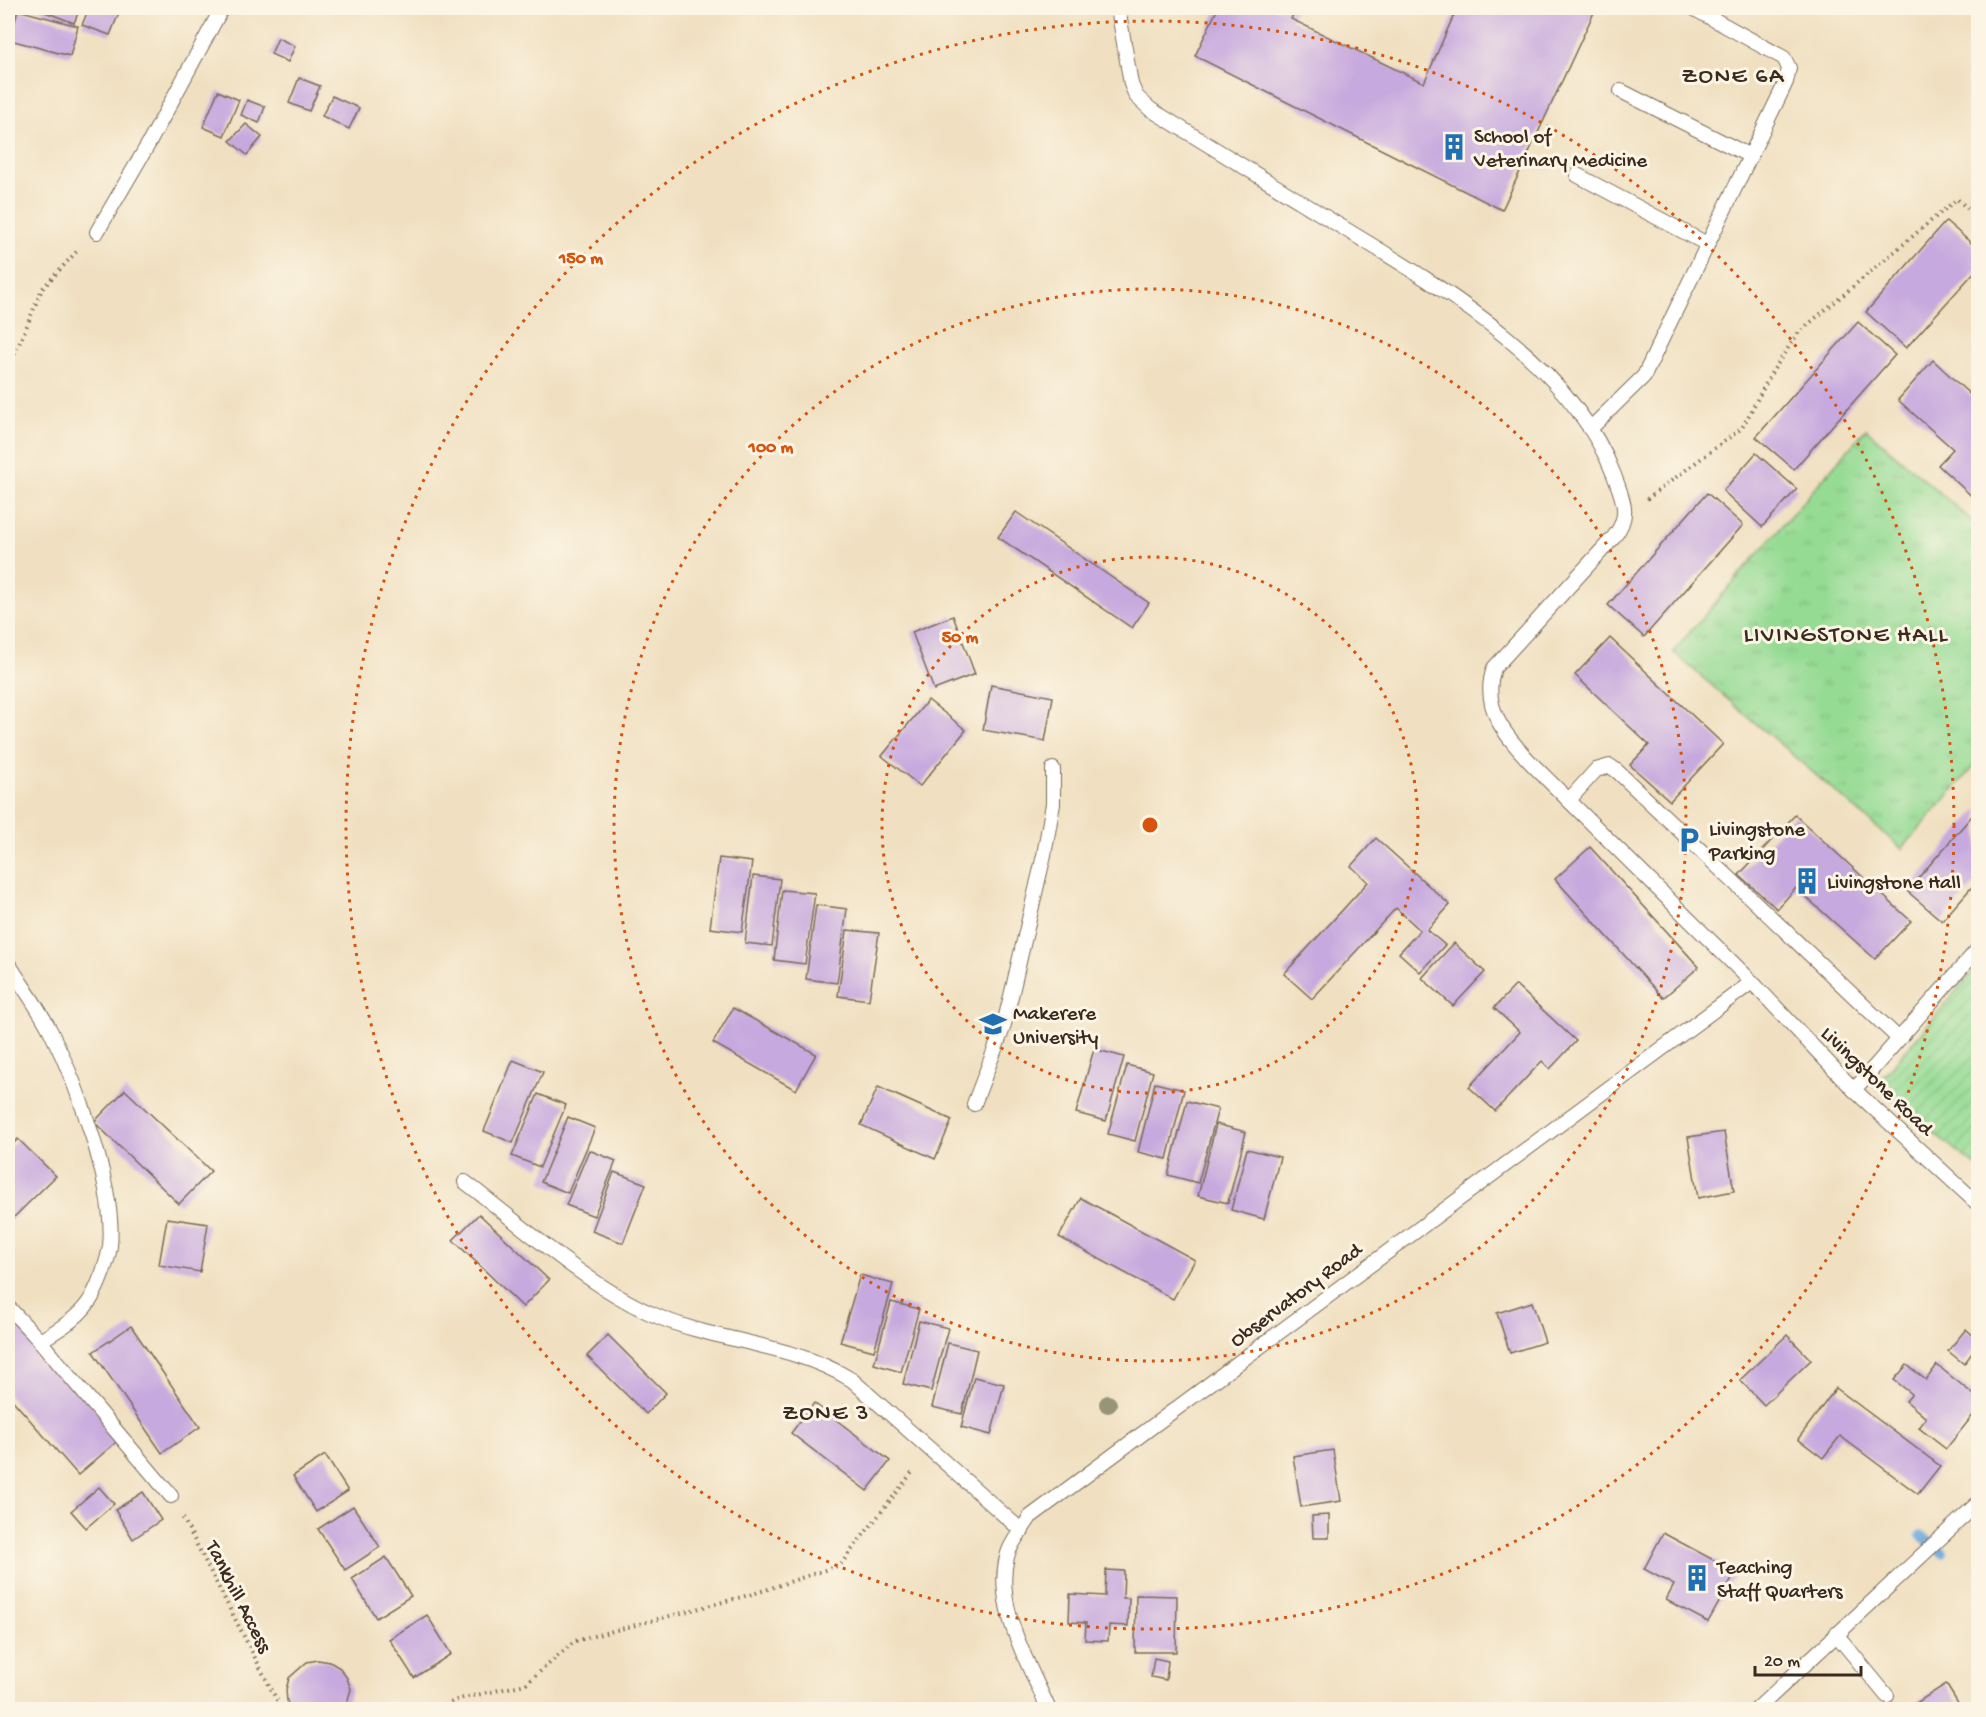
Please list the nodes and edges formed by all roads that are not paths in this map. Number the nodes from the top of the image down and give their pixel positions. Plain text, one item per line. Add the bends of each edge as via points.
1 (222, 8) edge
2 (1118, 8) edge
3 (1693, 8) edge
4 (1621, 91) dead end
5 (1750, 156) junction
6 (1577, 175) dead end
7 (97, 232) road end
8 (1707, 244) junction
9 (1590, 429) junction
10 (1053, 769) dead end
11 (1569, 800) junction
12 (1978, 949) edge
13 (8, 963) edge
14 (1752, 982) junction
15 (1899, 1040) junction
16 (1854, 1090) junction
17 (974, 1104) dead end
18 (465, 1182) dead end
19 (1978, 1204) edge
20 (8, 1307) edge
21 (40, 1341) junction
22 (171, 1496) road end
23 (1978, 1503) edge
24 (1022, 1531) junction
25 (1836, 1634) junction
26 (1887, 1696) dead end
27 (1049, 1710) edge
28 (1756, 1710) edge

1 - 7 lane
2 - 9 lane via 1131,84 1136,96 1150,109 1389,256 1490,324 1550,376
3 - 5 lane via 1776,51 1789,68
4 - 5 lane
5 - 8 lane
6 - 8 lane
8 - 9 lane via 1644,376
9 - 11 lane, Livingstone Road via 1622,499 1624,524 1502,657 1490,678 1491,708 1504,732
10 - 17 lane via 1053,804 1044,855 1012,992 1003,1028
11 - 14 lane, Livingstone Road
11 - 15 lane via 1596,770 1610,766 1617,771
12 - 15 lane
13 - 21 lane via 51,1032 84,1111 98,1154 110,1224 110,1248 91,1298 72,1320
14 - 16 lane, Livingstone Road
14 - 24 lane, Observatory Road via 1030,1517
15 - 16 lane
16 - 19 lane, Livingstone Road
18 - 24 lane via 617,1296 652,1314 827,1364 852,1380
20 - 21 lane
21 - 22 lane
23 - 25 lane
24 - 27 lane, Observatory Road via 1007,1555 1004,1588 1013,1624
25 - 26 lane
25 - 28 lane

